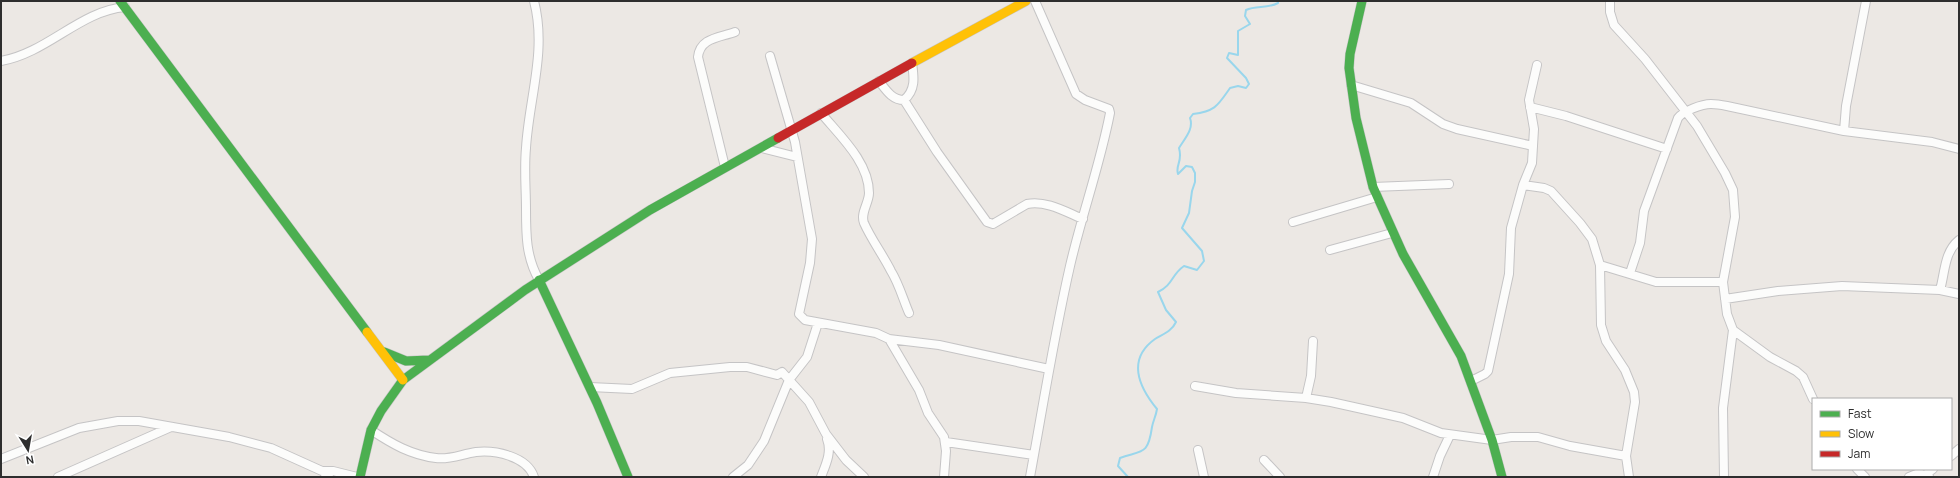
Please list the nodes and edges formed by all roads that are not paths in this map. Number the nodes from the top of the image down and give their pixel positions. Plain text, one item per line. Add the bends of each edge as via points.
1 (534, 1) edge
2 (1026, 1) edge
3 (1035, 1) edge
4 (1362, 1) edge
5 (1610, 1) edge
6 (1866, 1) edge
7 (123, 4) edge
8 (735, 32) dead end
9 (770, 56) dead end
10 (1, 61) edge
11 (912, 63) junction
12 (1537, 65) dead end
13 (879, 81) junction
14 (1351, 85) junction
15 (904, 100) junction
16 (1530, 107) junction
17 (1686, 112) junction
18 (821, 114) junction
19 (792, 131) junction
20 (1844, 131) junction
21 (1533, 146) junction
22 (762, 148) junction
23 (1667, 149) junction
24 (1959, 149) edge
25 (797, 157) junction
26 (725, 167) junction
27 (1449, 184) dead end
28 (1522, 185) junction
29 (1373, 187) junction
30 (1377, 197) junction
31 (1083, 219) junction
32 (1293, 222) dead end
33 (1392, 233) junction
34 (1959, 240) edge
35 (1330, 250) dead end
36 (1600, 265) junction
37 (1630, 273) junction
38 (539, 280) junction
39 (1723, 282) junction
40 (1940, 290) junction
41 (1959, 294) edge
42 (1725, 299) junction
43 (909, 313) dead end
44 (818, 323) junction
45 (1733, 330) junction
46 (889, 340) junction
47 (1313, 341) dead end
48 (382, 350) junction
49 (432, 359) junction
50 (1049, 369) junction
51 (403, 380) junction
52 (789, 380) junction
53 (1471, 381) junction
54 (1195, 386) dead end
55 (590, 387) junction
56 (1306, 398) junction
57 (1813, 398) edge
58 (172, 427) junction
59 (372, 430) junction
60 (826, 434) junction
61 (1450, 435) junction
62 (1492, 440) junction
63 (946, 442) junction
64 (1198, 450) dead end
65 (1034, 455) junction
66 (1626, 456) junction
67 (1, 459) edge
68 (1264, 460) dead end
69 (1858, 470) edge
70 (322, 471) junction
71 (1927, 476) edge
72 (58, 477) edge
73 (329, 477) edge
74 (359, 477) edge
75 (534, 477) edge
76 (628, 477) edge
77 (732, 477) edge
78 (821, 477) edge
79 (864, 477) edge
80 (944, 477) edge
81 (1030, 477) edge
82 (1204, 477) edge
83 (1280, 477) edge
84 (1433, 477) edge
85 (1502, 477) edge
86 (1629, 477) edge
87 (1724, 477) edge
88 (1866, 477) edge
89 (1909, 477) edge

1 - 38 street via 538,24 539,63 526,148 526,245 530,264
2 - 11 street
3 - 31 street via 1076,94 1085,100 1109,108 1098,168
4 - 14 street via 1350,54
5 - 17 street via 1614,24
6 - 20 street via 1847,100
7 - 10 street via 104,10 47,44
7 - 48 street via 278,215
8 - 26 street via 705,42 699,48 698,57
9 - 19 street
11 - 13 street
11 - 15 street via 914,84 910,95
12 - 16 street via 1529,93
13 - 15 street via 890,95 897,100
13 - 18 street
14 - 21 street via 1411,103 1443,124 1457,129
14 - 29 street via 1356,118
15 - 31 street via 987,222 993,224 1033,203 1055,207
16 - 21 street via 1534,129
16 - 23 street
17 - 20 street via 1711,104
17 - 23 street via 1678,118
17 - 39 street via 1706,140 1733,190 1735,217
18 - 19 street
18 - 43 street via 845,142 865,172 869,194 864,223 892,273
19 - 22 street
19 - 25 street
20 - 24 street via 1932,142
21 - 28 street via 1532,163
22 - 25 street
22 - 26 street
23 - 37 street via 1644,211 1640,243
25 - 44 street via 812,239 799,314 805,320
26 - 38 street via 650,210
27 - 29 street
28 - 36 street via 1544,188 1556,196 1592,239
28 - 53 street via 1511,228 1509,274 1488,370
29 - 30 street
30 - 32 street
30 - 33 street
31 - 50 street via 1063,298
33 - 35 street
33 - 53 street via 1448,331
34 - 40 street via 1948,254
36 - 37 street
36 - 66 street via 1601,325 1606,341 1625,370 1636,402
37 - 39 street via 1656,282
38 - 49 street
38 - 55 street
39 - 42 street
40 - 41 street
40 - 42 street via 1842,286 1778,291
42 - 45 street
44 - 46 street via 876,333
44 - 52 street via 807,357
45 - 57 street via 1770,357 1796,371 1803,377
45 - 87 street via 1723,408
46 - 50 street via 939,345
46 - 63 street
47 - 56 street
48 - 49 street via 406,362
48 - 51 street
49 - 51 street
50 - 65 street
51 - 59 street via 381,411
52 - 55 street via 782,372 777,375 747,367 730,367 670,373 632,389
52 - 60 street via 809,402
52 - 77 street via 764,441 748,465
53 - 62 street
54 - 56 street via 1236,393
55 - 76 street
56 - 61 street via 1403,418
58 - 67 street via 118,421 91,425
58 - 70 street via 229,437 271,448
58 - 72 street
59 - 74 street
59 - 75 street via 394,446 421,456 451,458 488,452 513,457 524,462
60 - 78 street via 830,447
60 - 79 street via 846,460
61 - 62 street
61 - 84 street
62 - 66 street via 1538,437 1570,446
62 - 85 street
63 - 65 street
63 - 80 street
64 - 82 street
65 - 81 street
66 - 86 street
68 - 83 street
69 - 88 street
70 - 73 street
70 - 74 street
71 - 89 street via 1918,473

